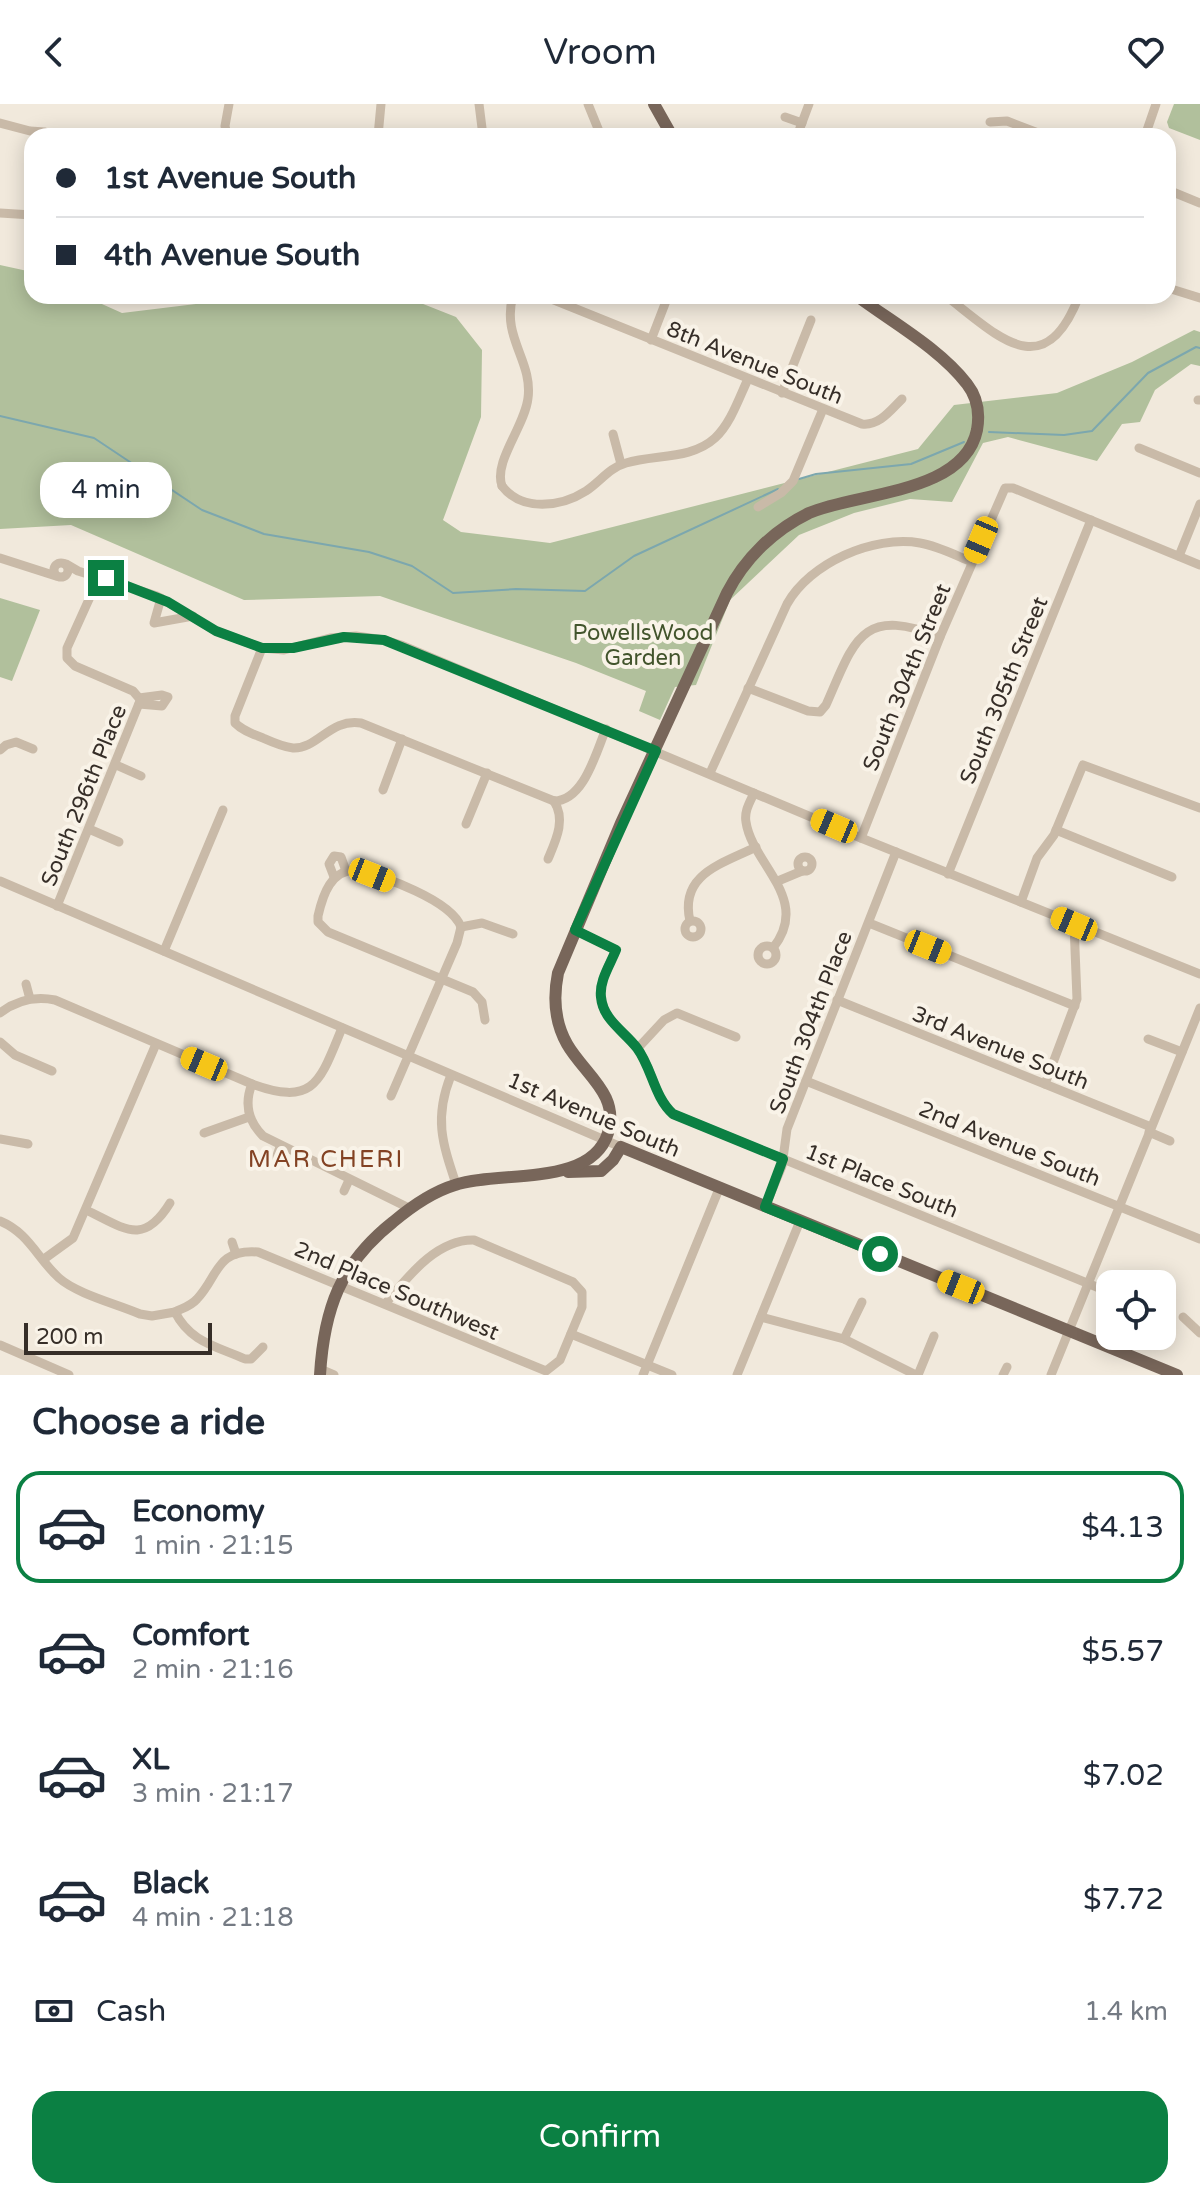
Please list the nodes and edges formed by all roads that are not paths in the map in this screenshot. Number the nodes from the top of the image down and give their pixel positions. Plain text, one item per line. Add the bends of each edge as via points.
1 (229, 104) edge
2 (381, 104) edge
3 (479, 104) edge
4 (588, 104) edge
5 (654, 104) edge
6 (809, 104) edge
7 (1156, 104) edge
8 (785, 117) dead end
9 (990, 122) dead end
10 (0, 123) edge
11 (802, 123) junction
12 (226, 128) edge
13 (379, 128) edge
14 (482, 128) edge
15 (598, 128) edge
16 (668, 128) edge
17 (800, 128) edge
18 (1025, 128) edge
19 (1148, 128) edge
20 (24, 129) edge
21 (1176, 193) edge
22 (1200, 203) edge
23 (0, 213) edge
24 (24, 214) edge
25 (1176, 290) edge
26 (1200, 298) edge
27 (511, 304) edge
28 (563, 304) edge
29 (665, 304) edge
30 (868, 304) edge
31 (958, 304) edge
32 (1076, 304) edge
33 (811, 320) dead end
34 (651, 340) junction
35 (748, 379) junction
36 (782, 393) junction
37 (902, 399) dead end
38 (823, 409) junction
39 (613, 434) dead end
40 (1139, 448) dead end
41 (621, 464) junction
42 (1200, 473) edge
43 (502, 486) junction
44 (491, 491) dead end
45 (1200, 504) edge
46 (758, 507) dead end
47 (1091, 520) junction
48 (1179, 556) junction
49 (0, 558) edge
50 (972, 562) junction
51 (1200, 565) edge
52 (93, 575) junction
53 (161, 598) junction
54 (193, 616) junction
55 (940, 637) junction
56 (262, 648) junction
57 (748, 688) junction
58 (606, 729) junction
59 (402, 739) junction
60 (33, 749) dead end
61 (0, 750) edge
62 (656, 751) junction
63 (116, 765) junction
64 (487, 773) junction
65 (710, 773) junction
66 (141, 776) dead end
67 (383, 790) dead end
68 (754, 793) junction
69 (554, 801) junction
70 (1200, 808) edge
71 (223, 810) dead end
72 (466, 824) dead end
73 (89, 829) junction
74 (1056, 830) junction
75 (861, 838) junction
76 (119, 842) dead end
77 (756, 847) junction
78 (896, 852) junction
79 (334, 856) dead end
80 (548, 859) dead end
81 (802, 871) dead end
82 (341, 873) junction
83 (948, 874) junction
84 (1172, 877) dead end
85 (0, 881) edge
86 (778, 881) junction
87 (1021, 902) junction
88 (57, 906) junction
89 (690, 921) dead end
90 (869, 923) junction
91 (1074, 924) junction
92 (461, 927) junction
93 (575, 930) junction
94 (513, 934) dead end
95 (773, 948) dead end
96 (164, 951) junction
97 (1200, 974) edge
98 (442, 978) junction
99 (26, 984) dead end
100 (30, 999) junction
101 (837, 1000) junction
102 (1075, 1006) junction
103 (1200, 1008) edge
104 (0, 1013) edge
105 (485, 1020) dead end
106 (342, 1028) junction
107 (736, 1037) dead end
108 (1148, 1039) dead end
109 (0, 1042) edge
110 (156, 1044) junction
111 (638, 1048) junction
112 (1182, 1052) junction
113 (408, 1057) junction
114 (52, 1071) dead end
115 (451, 1075) junction
116 (806, 1081) junction
117 (252, 1084) junction
118 (1045, 1084) junction
119 (391, 1096) dead end
120 (249, 1117) junction
121 (1150, 1130) junction
122 (204, 1133) dead end
123 (0, 1139) edge
124 (1170, 1141) dead end
125 (28, 1144) dead end
126 (280, 1147) junction
127 (621, 1147) junction
128 (783, 1159) junction
129 (275, 1161) dead end
130 (553, 1171) junction
131 (349, 1180) junction
132 (456, 1184) junction
133 (719, 1189) junction
134 (344, 1191) dead end
135 (170, 1203) dead end
136 (1119, 1206) junction
137 (765, 1207) junction
138 (409, 1208) junction
139 (86, 1210) junction
140 (0, 1221) edge
141 (800, 1221) junction
142 (1200, 1239) edge
143 (232, 1242) dead end
144 (236, 1254) junction
145 (44, 1259) junction
146 (1088, 1283) junction
147 (339, 1285) junction
148 (1096, 1286) edge
149 (862, 1302) dead end
150 (385, 1304) junction
151 (175, 1312) junction
152 (761, 1317) junction
153 (1183, 1317) dead end
154 (1068, 1331) junction
155 (1200, 1333) edge
156 (571, 1334) junction
157 (934, 1336) dead end
158 (844, 1339) junction
159 (0, 1345) edge
160 (263, 1347) dead end
161 (645, 1370) edge
162 (320, 1372) edge
163 (69, 1375) edge
164 (334, 1375) edge
165 (672, 1375) edge
166 (737, 1375) edge
167 (917, 1375) edge
168 (1051, 1375) edge
169 (1177, 1375) edge

1 - 12 street
2 - 13 street
3 - 14 street
4 - 15 street
5 - 16 main road
6 - 11 street
7 - 19 street
8 - 11 street
9 - 18 street
10 - 20 street
11 - 17 street
21 - 22 street
23 - 24 street
25 - 26 street
27 - 43 street via 510,327 527,372 529,394 501,467
28 - 34 street, 8th Avenue South
29 - 34 street
30 - 62 main road via 966,383 979,415 971,448 933,478 820,509 761,546 733,582
31 - 32 street via 1011,348 1048,341 1069,321
33 - 36 street
34 - 35 street, 8th Avenue South
35 - 36 street, 8th Avenue South
35 - 41 street via 718,435 705,445
36 - 38 street, 8th Avenue South
37 - 38 street, 8th Avenue South via 869,425
38 - 46 street via 791,484
39 - 41 street
40 - 42 street
41 - 43 street via 588,490 556,504 525,502
43 - 44 street
45 - 48 street
47 - 48 street
47 - 50 street, South 304th Street via 1005,488
47 - 83 street, South 305th Street
48 - 51 street
49 - 52 street via 39,572
50 - 55 street, South 304th Street
50 - 57 street via 932,546 902,542 821,566 787,604
52 - 53 street
52 - 63 street, South 296th Place via 93,591 66,655 83,670 133,691 139,701
53 - 54 street
53 - 54 street via 154,623
54 - 56 street
55 - 57 street via 895,624 872,630 848,653 826,705 817,713
55 - 75 street, South 304th Street
56 - 58 street via 293,648 344,637 384,640
56 - 59 street via 236,713 235,723 248,732 294,748 350,722
57 - 65 street
58 - 62 street
58 - 69 street via 576,791
59 - 64 street
59 - 67 street
60 - 61 street via 16,742
62 - 65 street
62 - 93 main road
63 - 66 street
63 - 73 street, South 296th Place
64 - 69 street
64 - 72 street
65 - 68 street
68 - 75 street
68 - 77 street via 745,814
69 - 80 street via 560,826
70 - 74 street via 1083,765
71 - 96 street
73 - 76 street
73 - 88 street, South 296th Place
74 - 84 street
74 - 87 street via 1037,858
75 - 78 street
77 - 86 street
77 - 89 street via 697,880 688,899
78 - 83 street
78 - 90 street, South 304th Place
79 - 82 street via 329,864
81 - 86 street
82 - 92 street via 367,873 428,898 450,911
82 - 98 street via 319,910 318,922 328,932
83 - 87 street
85 - 88 street, 1st Avenue South
86 - 95 street via 785,919
87 - 91 street
88 - 96 street, 1st Avenue South
90 - 101 street, South 304th Place
90 - 102 street
91 - 97 street
91 - 102 street
92 - 94 street via 482,923
92 - 98 street
93 - 111 street, 1st Place South via 616,950 602,983 602,1007
93 - 130 main road via 558,973 557,1021 568,1046 599,1084 610,1105 610,1122 592,1159
96 - 106 street, 1st Avenue South
98 - 105 street via 476,994
98 - 113 street
99 - 100 street
100 - 104 street
100 - 110 street via 65,1004
101 - 116 street, South 304th Place
101 - 118 street, 3rd Avenue South
102 - 118 street
103 - 112 street
106 - 113 street, 1st Avenue South
106 - 117 street via 323,1071 306,1090 283,1094
107 - 111 street via 677,1013
108 - 112 street
109 - 114 street via 15,1055
110 - 117 street
110 - 139 street
111 - 128 street, 1st Place South via 673,1114
112 - 121 street
113 - 115 street, 1st Avenue South
113 - 119 street
115 - 127 street, 1st Avenue South
115 - 132 street via 441,1128
116 - 128 street, South 304th Place via 783,1143
116 - 136 street, 2nd Avenue South
117 - 120 street
118 - 121 street, 3rd Avenue South
120 - 122 street
120 - 126 street
121 - 124 street, 3rd Avenue South
121 - 136 street
123 - 125 street
126 - 129 street
126 - 131 street
127 - 130 main road via 601,1171
127 - 133 main road, 1st Avenue South
128 - 137 street, South 304th Place
128 - 146 street, 1st Place South
130 - 132 main road
131 - 134 street
131 - 138 street
132 - 138 main road
133 - 137 main road, 1st Avenue South
133 - 161 street
135 - 139 street via 158,1223 143,1231
136 - 142 street, 2nd Avenue South
136 - 146 street
137 - 141 main road, 1st Avenue South
138 - 147 main road via 367,1245
139 - 145 street via 73,1238
140 - 145 street via 21,1232
141 - 152 street
141 - 154 main road, 1st Avenue South
143 - 144 street
144 - 147 street, 2nd Place Southwest via 267,1255
144 - 151 street via 219,1265 199,1298
145 - 151 street via 68,1284 140,1314
146 - 148 street, 1st Place South
146 - 154 street
147 - 150 street, 2nd Place Southwest
147 - 162 main road via 327,1318
149 - 158 street
150 - 156 street, 2nd Place Southwest via 541,1370 560,1360
150 - 156 street via 438,1251 474,1240 573,1282 583,1302
151 - 160 street via 192,1336 245,1359
152 - 158 street
152 - 166 street
153 - 155 street
154 - 168 street
154 - 169 main road, 1st Avenue South
156 - 161 street
157 - 167 street
158 - 167 street
159 - 163 street
161 - 165 street
162 - 164 street

